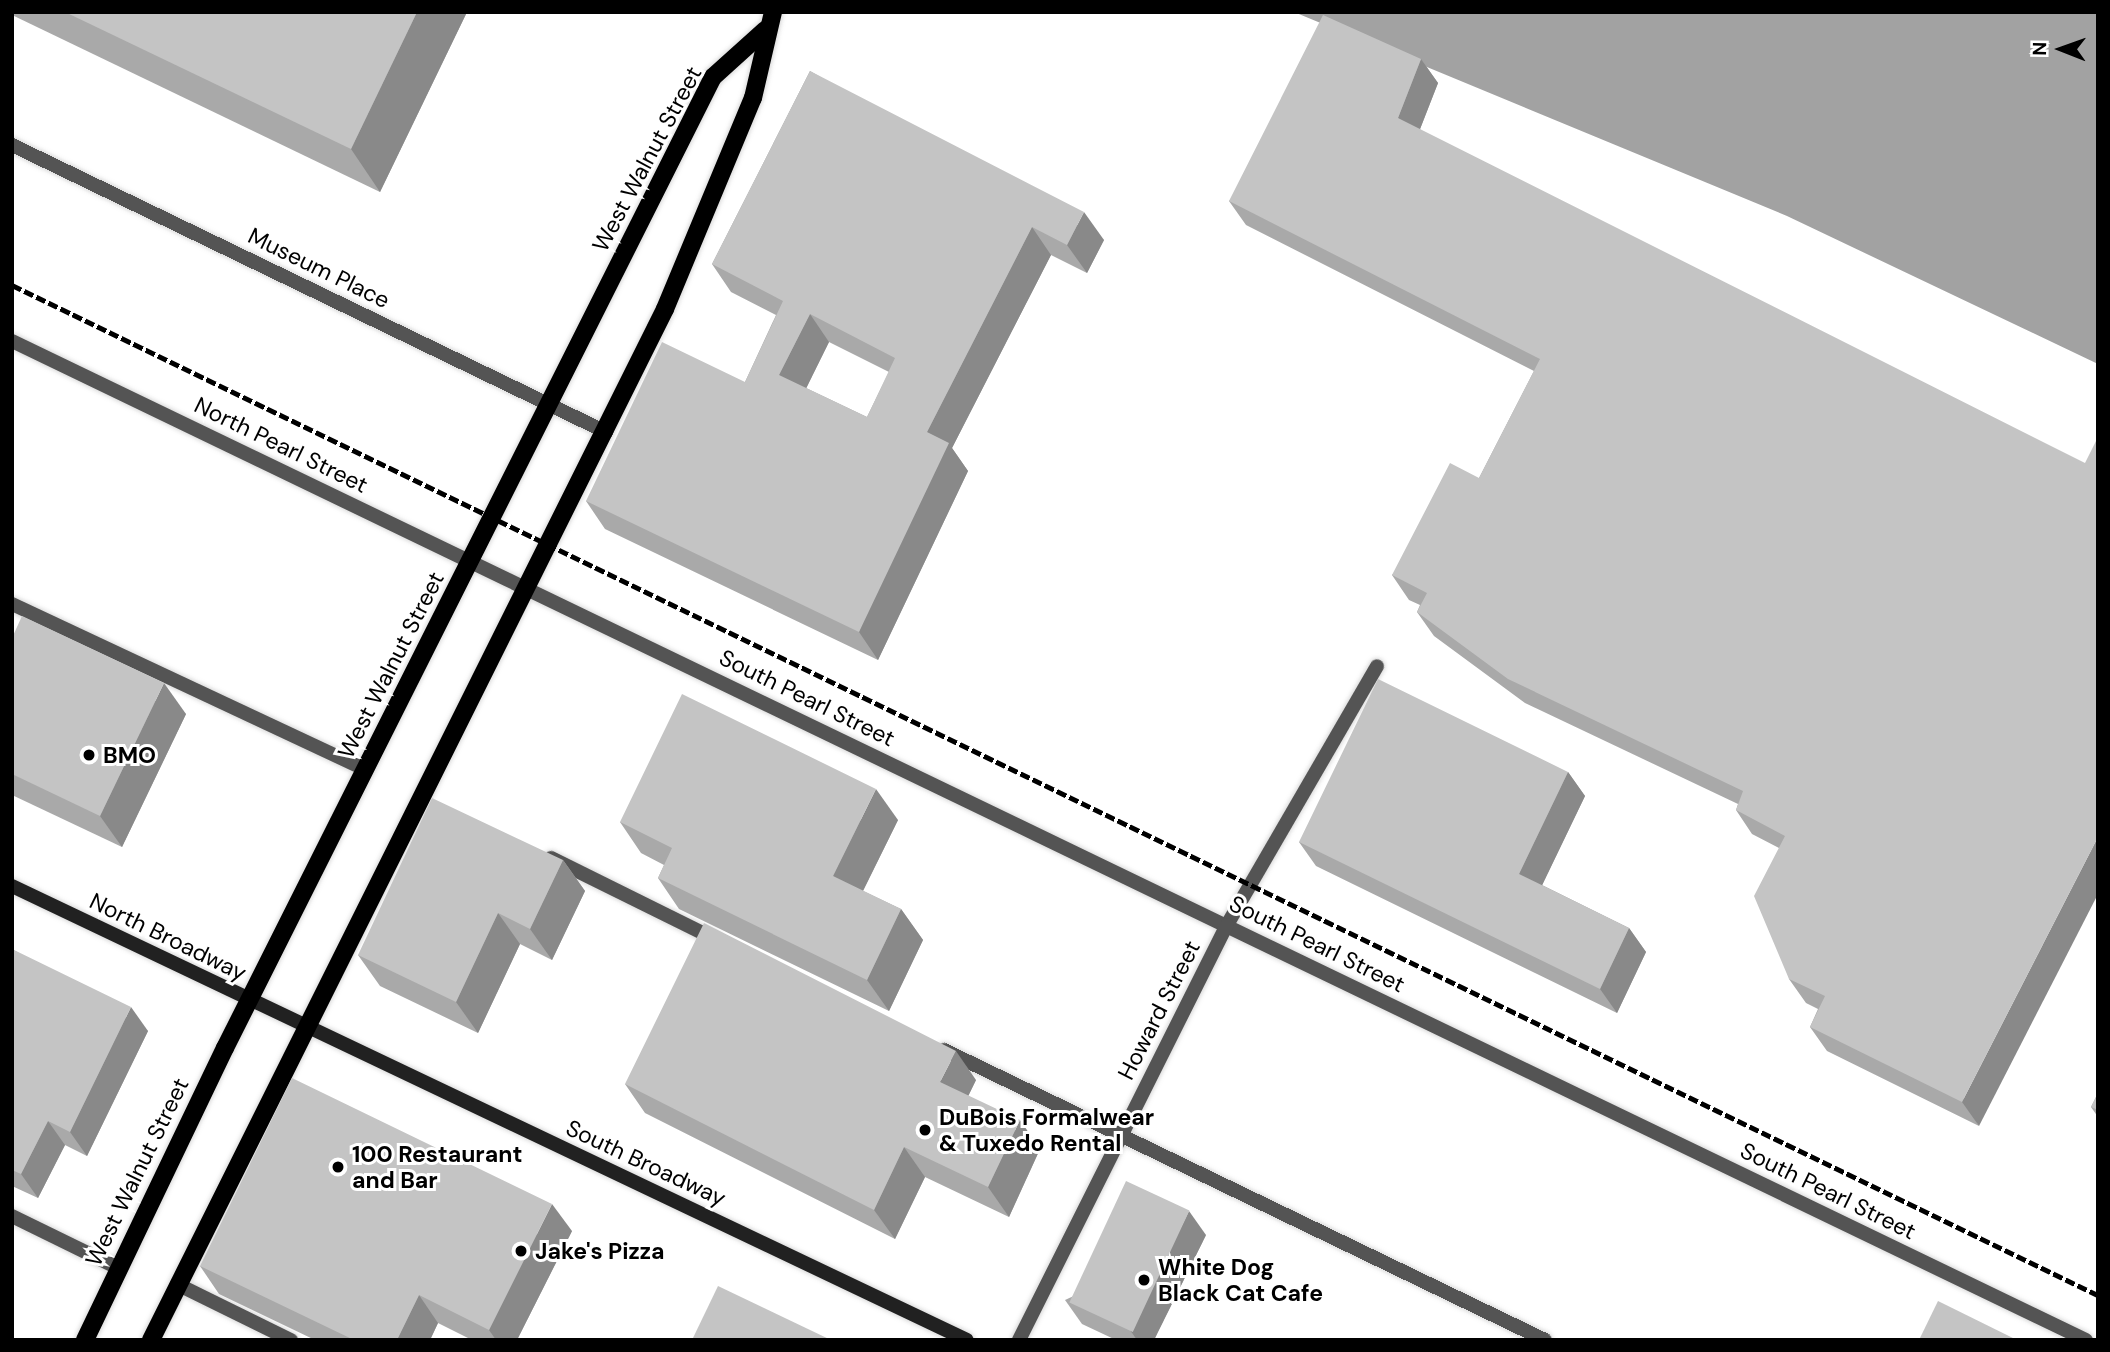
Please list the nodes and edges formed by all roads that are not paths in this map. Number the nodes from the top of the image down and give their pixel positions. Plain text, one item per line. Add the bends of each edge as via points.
1 (773, 12) edge
2 (765, 30) junction
3 (12, 145) edge
4 (12, 341) edge
5 (548, 403) junction
6 (606, 432) junction
7 (472, 562) junction
8 (530, 590) junction
9 (12, 604) edge
10 (1377, 666) dead end
11 (364, 769) junction
12 (422, 795) junction
13 (443, 806) edge
14 (533, 850) edge
15 (12, 886) edge
16 (1227, 925) junction
17 (736, 949) edge
18 (248, 1001) junction
19 (304, 1028) junction
20 (932, 1045) edge
21 (1121, 1136) junction
22 (12, 1216) edge
23 (116, 1267) junction
24 (177, 1284) junction
25 (85, 1340) edge
26 (151, 1340) edge
27 (291, 1340) edge
28 (967, 1340) edge
29 (1019, 1340) edge
30 (1545, 1340) edge
31 (2085, 1340) edge

1 - 2 main road, West Walnut Street
2 - 5 main road, West Walnut Street via 713,77
2 - 6 main road, West Walnut Street via 753,97
3 - 5 street, Museum Place
4 - 7 street, North Pearl Street
5 - 6 street, Museum Place
5 - 7 main road, West Walnut Street
6 - 8 main road, West Walnut Street
7 - 8 street, North Pearl Street
7 - 11 main road, West Walnut Street
8 - 12 main road, West Walnut Street
8 - 16 street, South Pearl Street
9 - 11 street
10 - 16 street, Howard Street
11 - 18 main road, West Walnut Street
12 - 13 street
12 - 19 main road, West Walnut Street
14 - 17 street
15 - 18 street, North Broadway
16 - 21 street, Howard Street
16 - 31 street, South Pearl Street
18 - 19 street, North Broadway
18 - 23 main road, West Walnut Street
19 - 24 main road, West Walnut Street
19 - 28 street, South Broadway
20 - 21 street
21 - 29 street, Howard Street
21 - 30 street
22 - 23 street
23 - 25 main road, West Walnut Street
24 - 26 main road, West Walnut Street
24 - 27 street

